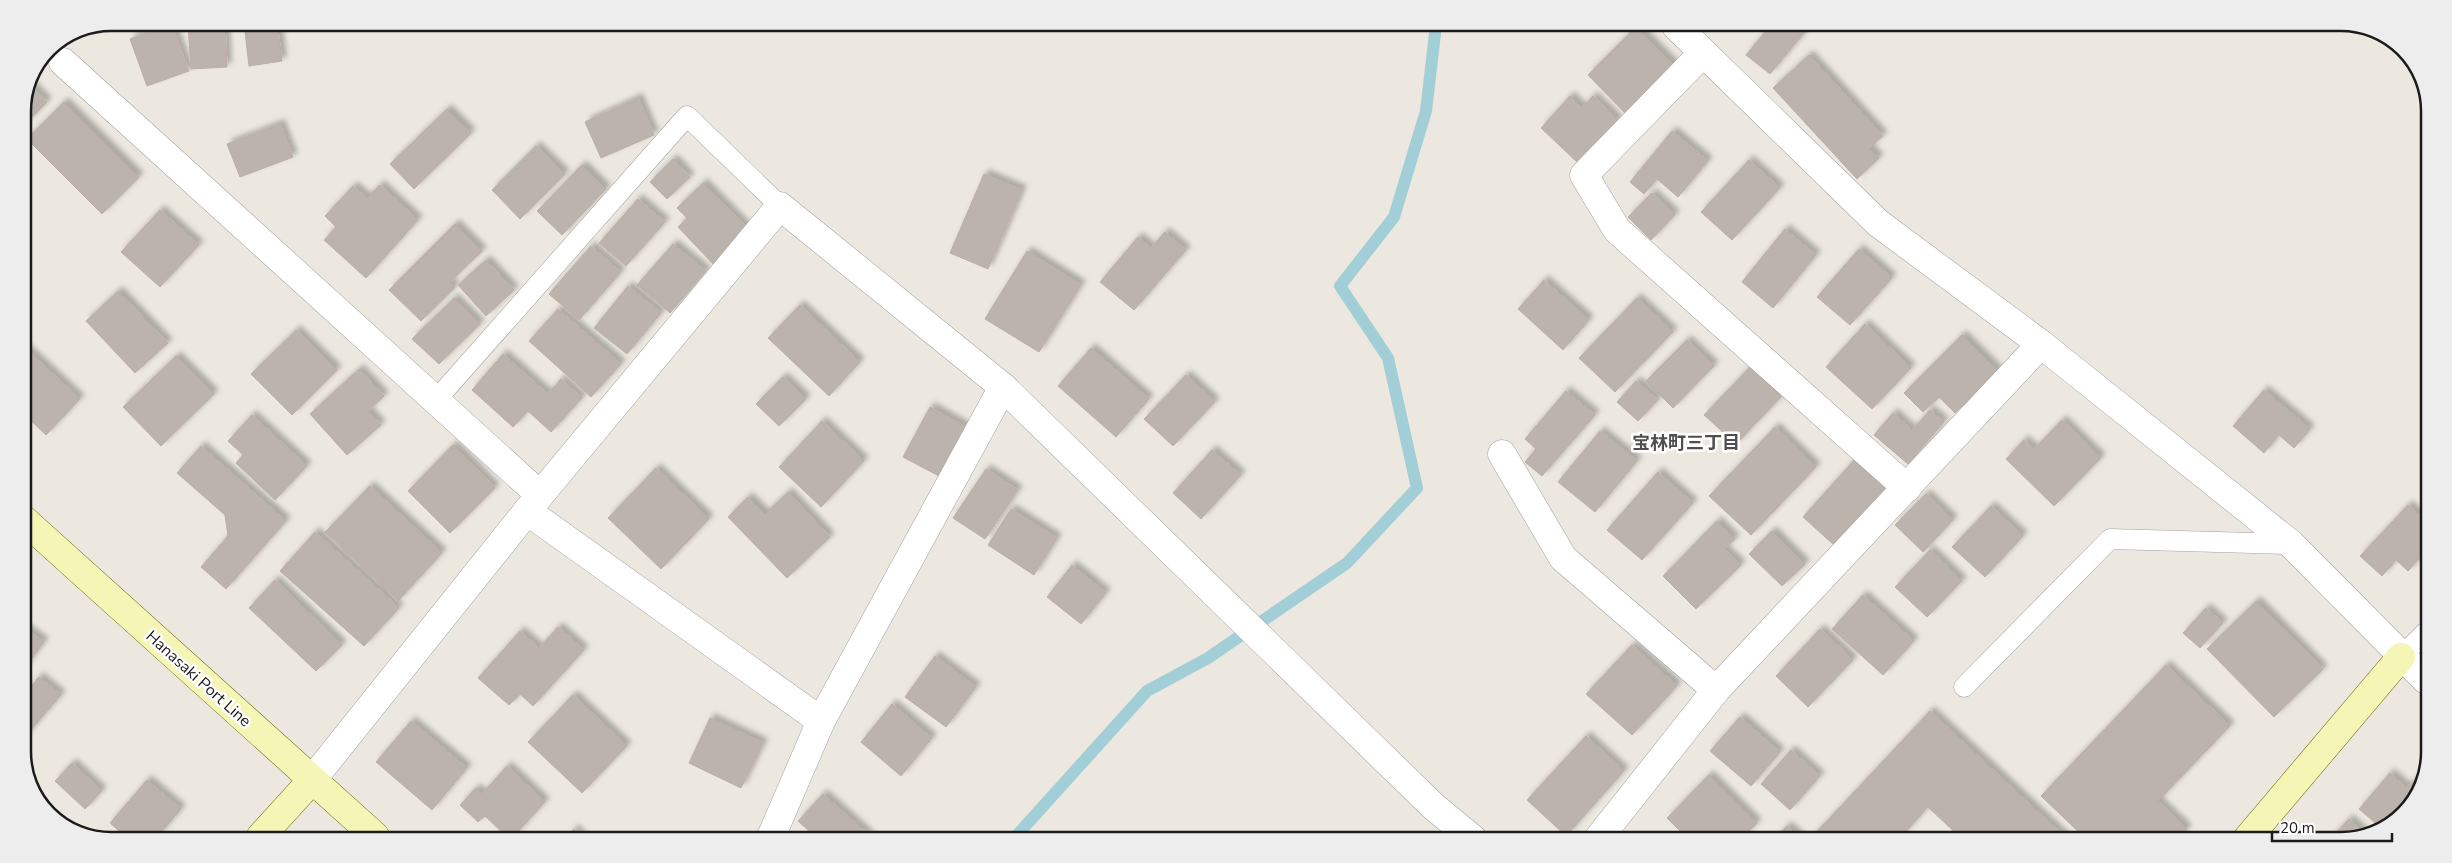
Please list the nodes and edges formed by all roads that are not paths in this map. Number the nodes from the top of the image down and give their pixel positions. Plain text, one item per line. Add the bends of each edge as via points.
1 (1681, 31) edge
2 (1703, 53) junction
3 (56, 55) edge
4 (780, 206) junction
5 (2041, 344) junction
6 (1003, 387) junction
7 (436, 400) junction
8 (1502, 454) dead end
9 (1907, 488) junction
10 (533, 503) junction
11 (31, 527) edge
12 (2291, 544) junction
13 (2421, 637) edge
14 (2402, 657) junction
15 (2421, 675) edge
16 (1964, 687) dead end
17 (1716, 690) junction
18 (821, 721) junction
19 (312, 780) junction
20 (265, 832) edge
21 (370, 832) edge
22 (773, 832) edge
23 (1465, 832) edge
24 (1604, 832) edge
25 (2253, 832) edge

1 - 2 street
2 - 5 street via 1878,223
2 - 9 street via 1584,176 1617,230
3 - 7 street
4 - 6 street
4 - 7 lane via 687,116
4 - 10 street
5 - 9 street
5 - 12 street
6 - 18 street
6 - 23 street via 1433,806
7 - 10 street
8 - 17 street via 1563,558
9 - 17 street
10 - 18 street
10 - 19 street
11 - 19 main road, Hanasaki Port Line
12 - 14 street
12 - 16 lane via 2110,539
13 - 14 lane
14 - 15 street
14 - 25 main road
17 - 24 street
18 - 22 street
19 - 20 main road
19 - 21 main road, Hanasaki Port Line

